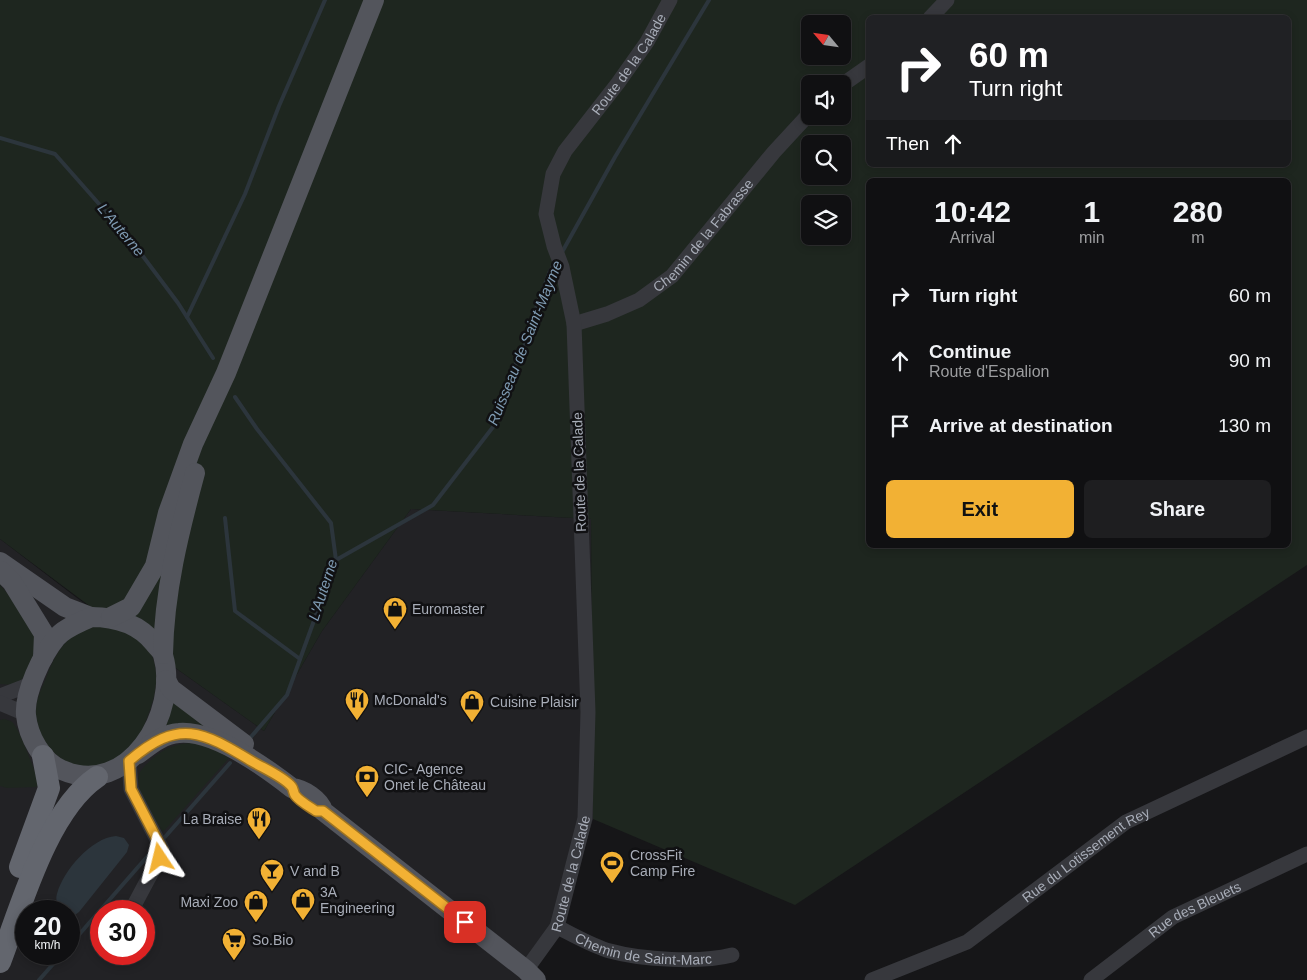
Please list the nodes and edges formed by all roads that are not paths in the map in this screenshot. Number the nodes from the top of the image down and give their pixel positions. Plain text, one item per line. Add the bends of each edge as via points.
1 (374, 0) edge
2 (670, 0) edge
3 (947, 0) edge
4 (933, 15) edge
5 (866, 68) edge
6 (851, 79) edge
7 (801, 123) edge
8 (574, 324) junction
9 (226, 373) junction
10 (0, 562) edge
11 (0, 570) edge
12 (91, 617) junction
13 (111, 617) junction
14 (163, 654) junction
15 (43, 658) junction
16 (166, 680) junction
17 (31, 684) junction
18 (0, 696) edge
19 (0, 703) edge
20 (26, 714) junction
21 (1307, 737) edge
22 (43, 756) junction
23 (134, 757) junction
24 (274, 774) junction
25 (103, 775) junction
26 (131, 789) junction
27 (1307, 854) edge
28 (138, 900) edge
29 (0, 919) edge
30 (557, 927) junction
31 (732, 955) dead end
32 (0, 962) edge
33 (531, 975) edge
34 (872, 980) edge
35 (1090, 980) edge

1 - 9 main road
2 - 8 street, Route de la Calade via 647,42 565,151 553,174 546,214
3 - 4 street
5 - 6 street
7 - 8 street, Chemin de la Fabrasse via 672,276 639,300
8 - 30 street, Route de la Calade via 588,702 585,818
9 - 13 main road via 187,461 168,513 155,566 131,607
9 - 14 main road via 184,516 164,619
10 - 12 main road via 65,607
11 - 15 main road via 12,582 44,634
12 - 13 main road
12 - 15 main road via 70,626 56,637
13 - 14 main road via 130,623 148,635
14 - 16 main road
15 - 17 main road
16 - 23 main road via 164,700 153,729
16 - 24 main road via 171,689 250,748
17 - 18 street
17 - 20 main road
19 - 20 street
20 - 22 main road
21 - 34 street, Rue du Lotissement Rey via 1131,820 967,942
22 - 25 main road via 59,769 77,776
22 - 29 highway via 49,788
23 - 24 main road via 160,738 178,732 203,735
23 - 25 main road via 120,769
23 - 26 street
24 - 33 main road via 292,788 295,796 316,811 323,811
25 - 26 street
25 - 32 highway via 84,786 74,798 46,844
26 - 28 street via 163,851
27 - 35 street, Rue des Bleuets via 1173,917
30 - 31 street, Chemin de Saint-Marc via 609,950 637,956 715,960
30 - 33 street, Route de la Calade

